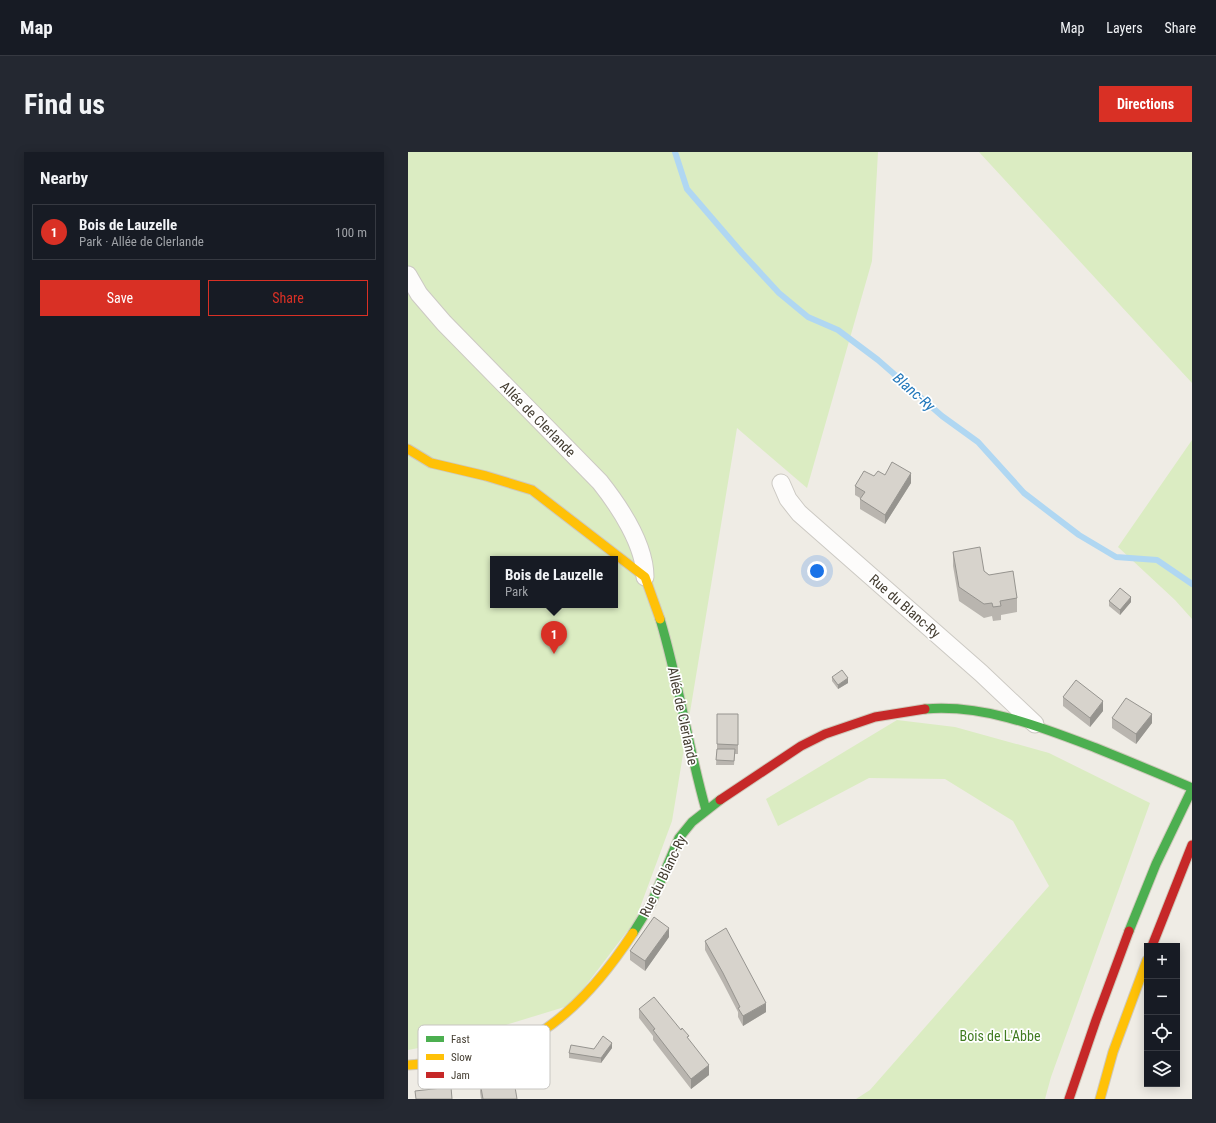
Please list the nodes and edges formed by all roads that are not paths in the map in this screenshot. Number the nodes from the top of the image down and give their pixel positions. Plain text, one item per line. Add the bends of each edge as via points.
1 (408, 275) edge
2 (408, 449) edge
3 (781, 483) dead end
4 (618, 556) edge
5 (618, 556) edge
6 (645, 577) junction
7 (1035, 724) junction
8 (1192, 788) edge
9 (706, 810) junction
10 (1192, 845) edge
11 (1153, 943) edge
12 (1144, 968) edge
13 (549, 1025) edge
14 (418, 1064) edge
15 (408, 1065) edge
16 (1069, 1099) edge
17 (1100, 1099) edge

1 - 6 street, Allée de Clerlande via 444,323 600,482 631,530 642,558
2 - 4 main road via 431,463 532,490
3 - 7 street, Rue du Blanc-Ry via 788,499 799,513 981,673
5 - 6 main road
6 - 9 main road, Allée de Clerlande via 669,648 695,772
7 - 8 main road, Rue du Blanc-Ry
7 - 9 main road, Rue du Blanc-Ry via 958,710 891,714 866,720 824,735
8 - 16 main road via 1140,903 1086,1044
9 - 13 main road, Rue du Blanc-Ry via 684,831 659,888 628,939 598,978
10 - 11 main road
12 - 17 main road via 1113,1052
14 - 15 main road, Rue du Blanc-Ry

